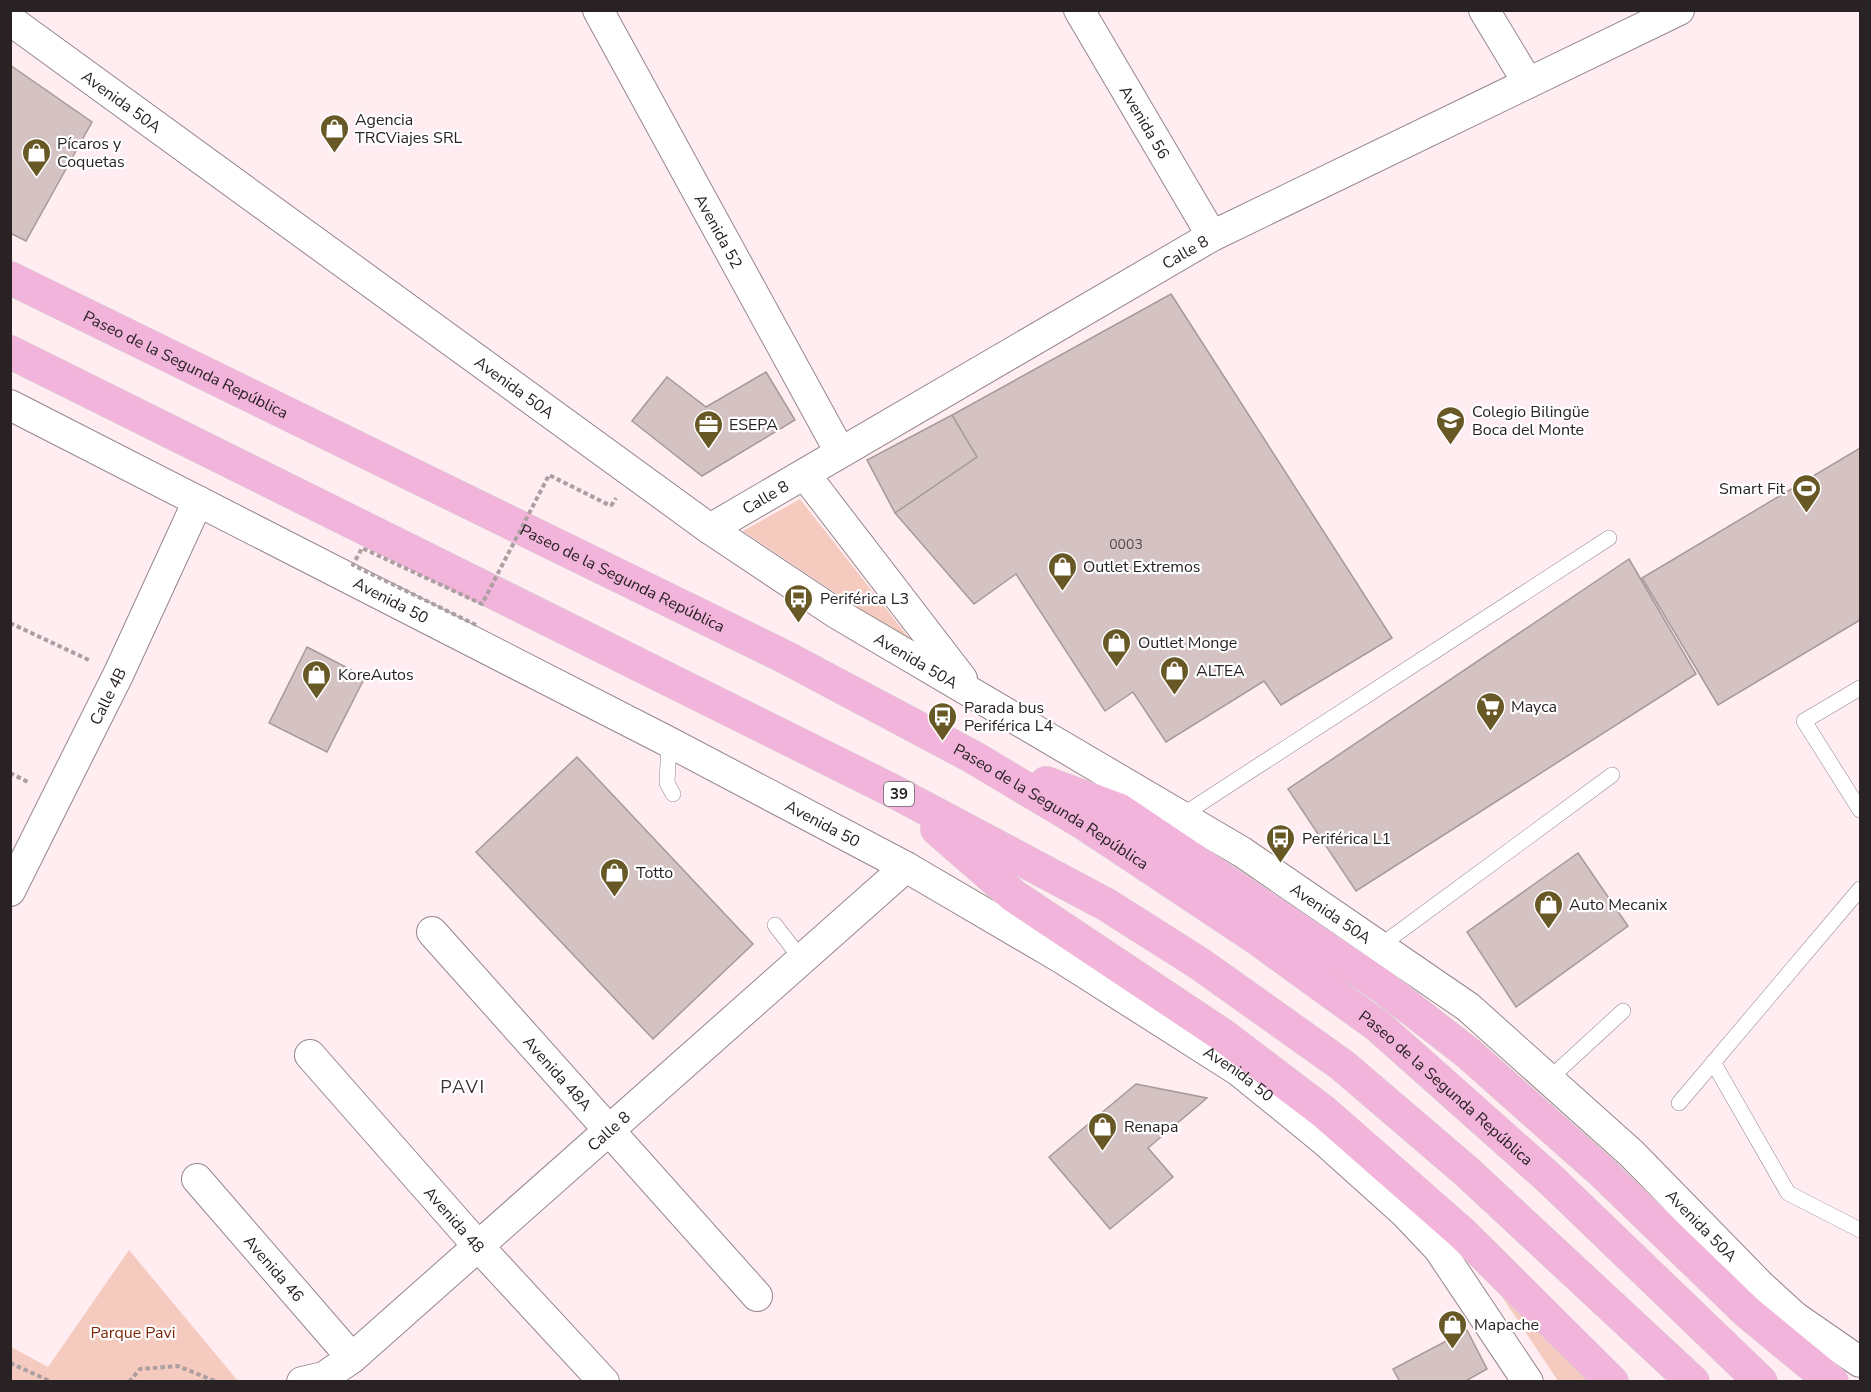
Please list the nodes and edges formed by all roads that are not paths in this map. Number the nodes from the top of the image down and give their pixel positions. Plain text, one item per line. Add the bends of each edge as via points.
1 (19, 10) edge
2 (598, 10) edge
3 (1078, 10) edge
4 (1484, 10) edge
5 (1678, 10) edge
6 (10, 14) edge
7 (10, 20) edge
8 (1528, 83) junction
9 (1212, 236) junction
10 (10, 278) edge
11 (10, 352) edge
12 (10, 405) edge
13 (840, 452) junction
14 (806, 476) junction
15 (198, 501) junction
16 (710, 529) junction
17 (1609, 538) dead end
18 (1860, 688) edge
19 (971, 691) junction
20 (669, 742) junction
21 (973, 756) junction
22 (1611, 775) dead end
23 (893, 791) junction
24 (673, 795) dead end
25 (1860, 810) edge
26 (1181, 816) junction
27 (906, 867) junction
28 (1860, 889) edge
29 (10, 891) edge
30 (775, 925) dead end
31 (432, 932) dead end
32 (1380, 946) junction
33 (802, 960) junction
34 (1623, 1011) dead end
35 (310, 1055) dead end
36 (1713, 1062) junction
37 (1548, 1080) junction
38 (1679, 1103) dead end
39 (609, 1132) junction
40 (196, 1179) dead end
41 (1860, 1230) edge
42 (478, 1246) junction
43 (757, 1296) dead end
44 (352, 1358) junction
45 (1860, 1362) edge
46 (302, 1382) edge
47 (604, 1382) edge
48 (1528, 1382) edge
49 (1612, 1382) edge
50 (1693, 1382) edge
51 (1761, 1382) edge
52 (1832, 1382) edge

1 - 6 street
2 - 13 street, Avenida 52
3 - 9 street, Avenida 56
4 - 8 street
5 - 8 street, Calle 8
7 - 16 street, Avenida 50A
8 - 9 street, Calle 8
9 - 13 street, Calle 8
10 - 21 highway, Paseo de la Segunda República via 786,657
11 - 23 highway, 39
12 - 15 street, Avenida 50
13 - 14 street, Calle 8
14 - 16 street, Calle 8
14 - 19 street
15 - 20 street, Avenida 50
15 - 29 street, Calle 4B via 119,673
16 - 19 street, Avenida 50A via 836,613
17 - 26 lane
18 - 25 lane via 1804,721
19 - 26 street, Avenida 50A
20 - 24 lane via 668,783
20 - 27 street, Avenida 50
21 - 51 highway, Paseo de la Segunda República via 1157,871 1378,1026 1550,1179
21 - 52 highway via 1119,810 1383,987 1468,1053 1600,1171 1747,1312
22 - 32 lane
23 - 49 highway via 1014,896 1224,1036 1324,1112 1462,1233
23 - 50 highway, 39 via 1107,905 1200,964 1342,1065 1466,1171
26 - 32 street, Avenida 50A via 1242,852
27 - 33 street, Calle 8
27 - 48 street, Avenida 50 via 1063,958 1239,1071 1324,1141 1404,1212 1439,1249
28 - 36 lane
30 - 33 lane
31 - 39 street, Avenida 48A
32 - 37 street, Avenida 50A via 1468,1007
33 - 39 street, Calle 8
34 - 37 lane
35 - 42 street, Avenida 48
36 - 38 lane
36 - 41 lane via 1788,1193
37 - 45 street, Avenida 50A via 1632,1154 1795,1317
39 - 42 street, Calle 8
39 - 43 street, Avenida 48A
40 - 44 street, Avenida 46
42 - 44 street, Calle 8
42 - 47 street, Avenida 48
44 - 46 street, Calle 8 via 324,1377

